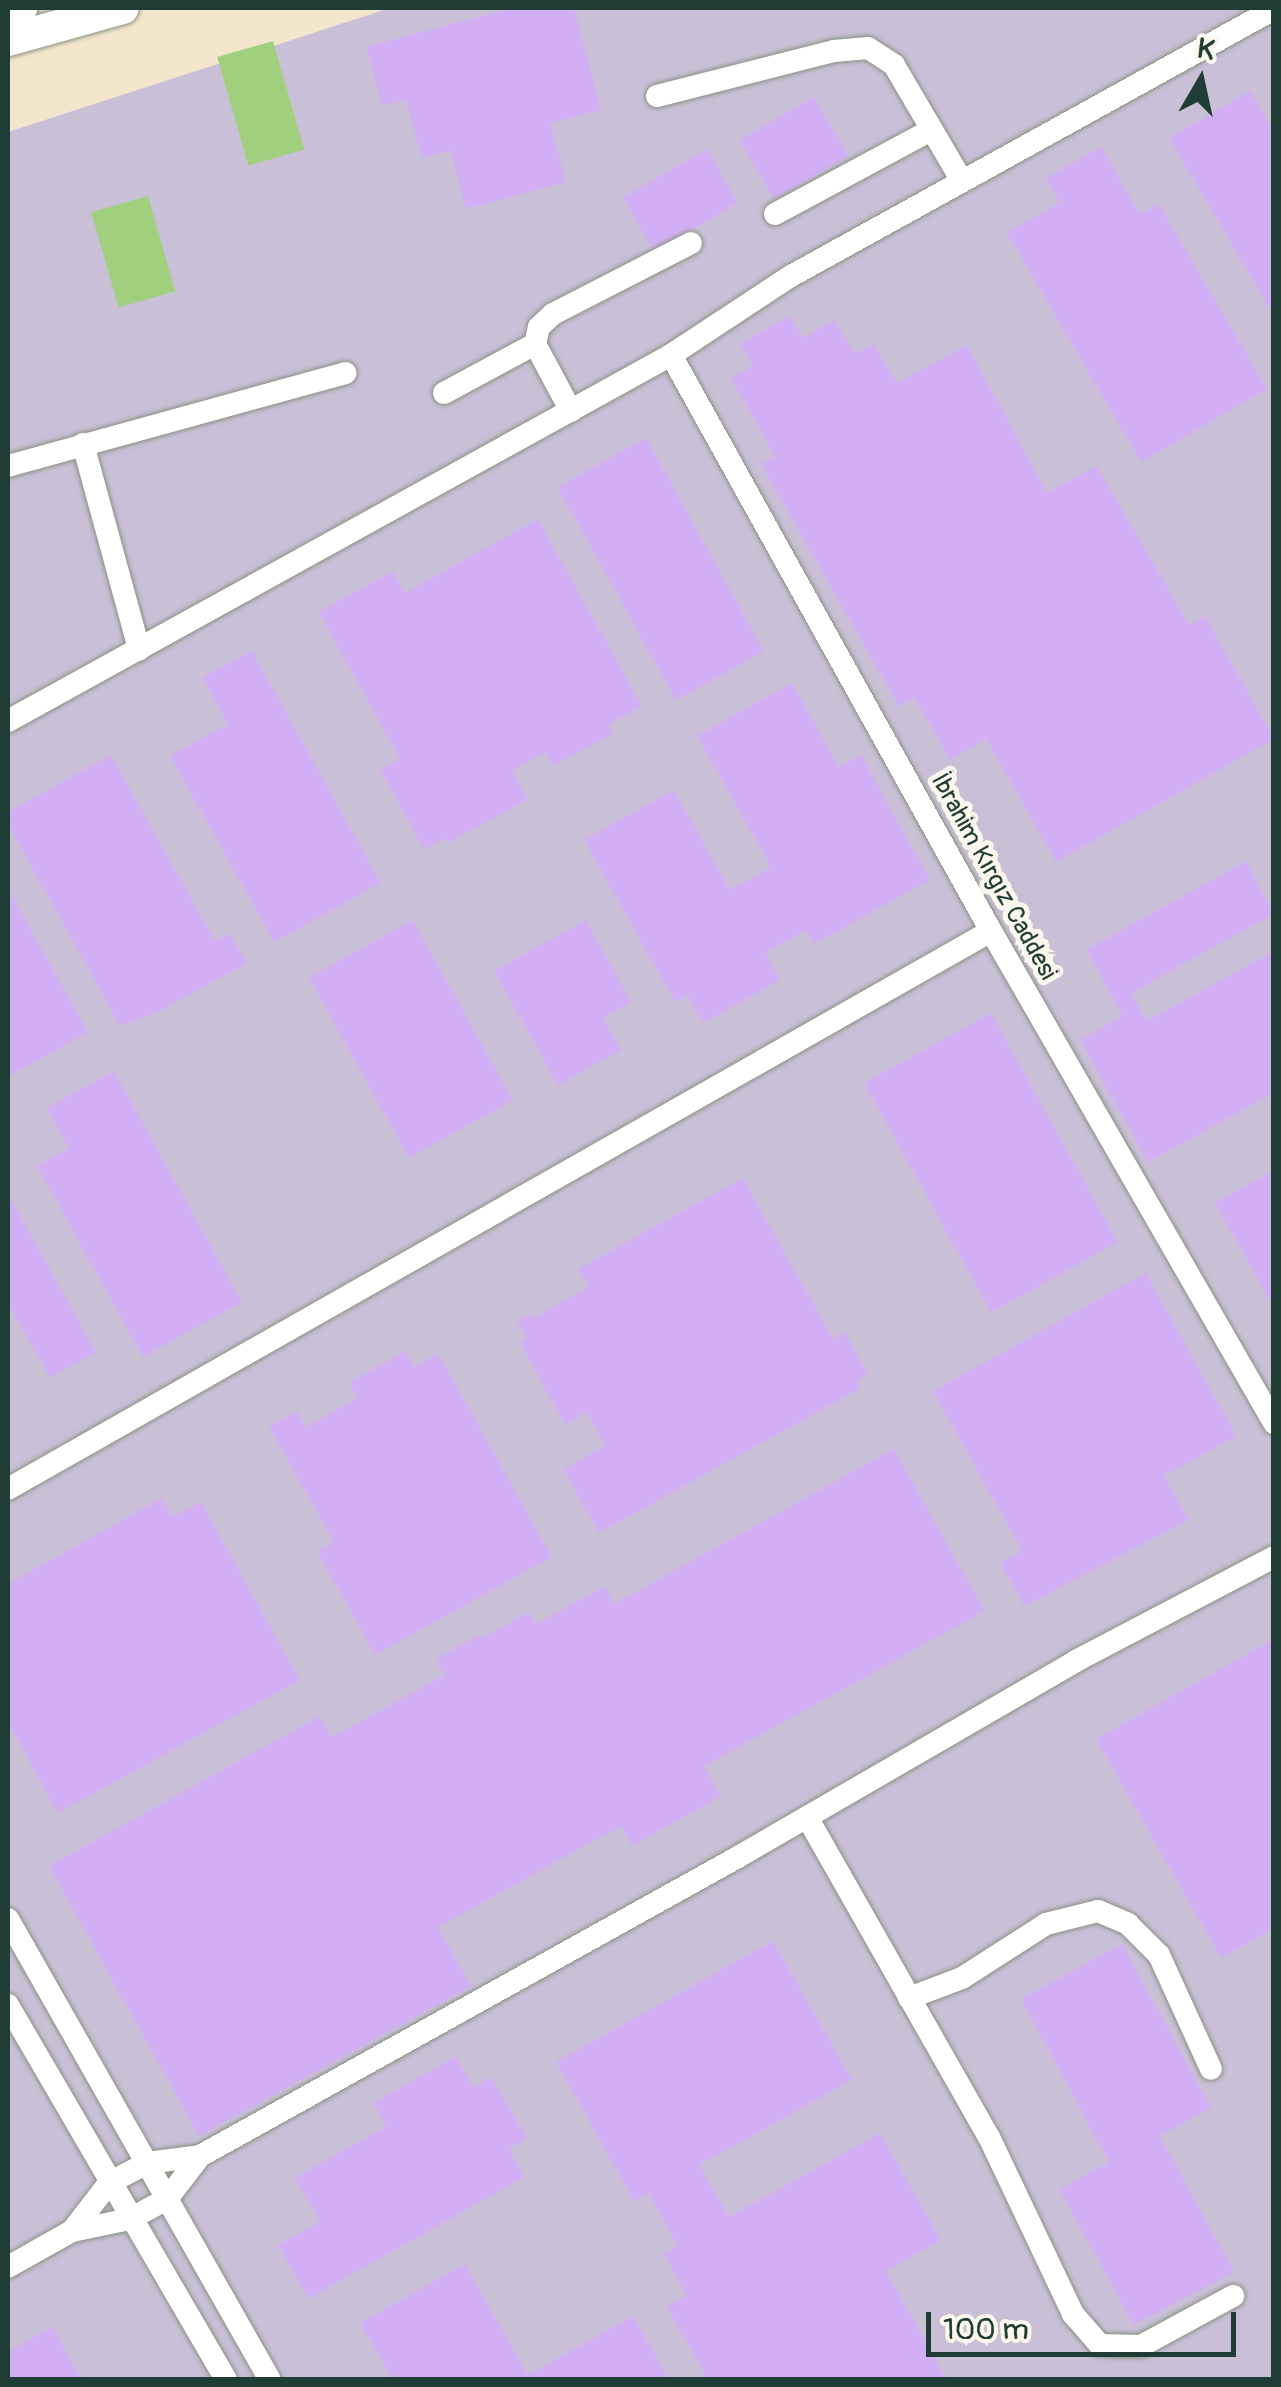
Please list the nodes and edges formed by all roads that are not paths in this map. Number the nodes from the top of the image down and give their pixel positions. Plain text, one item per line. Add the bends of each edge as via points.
1 (21, 8) edge
2 (123, 8) edge
3 (1274, 9) edge
4 (8, 12) edge
5 (8, 40) edge
6 (657, 96) dead end
7 (932, 130) junction
8 (962, 181) junction
9 (775, 214) dead end
10 (691, 243) dead end
11 (536, 344) junction
12 (671, 356) junction
13 (344, 373) dead end
14 (444, 393) dead end
15 (570, 410) junction
16 (83, 444) junction
17 (8, 466) edge
18 (139, 648) junction
19 (8, 721) edge
20 (991, 932) junction
21 (1274, 1423) edge
22 (8, 1489) edge
23 (1274, 1557) edge
24 (807, 1817) junction
25 (8, 1919) edge
26 (909, 1998) junction
27 (8, 2005) edge
28 (1212, 2068) dead end
29 (200, 2156) junction
30 (147, 2163) junction
31 (110, 2183) junction
32 (168, 2199) junction
33 (130, 2218) junction
34 (72, 2231) junction
35 (8, 2267) edge
36 (1233, 2296) dead end
37 (219, 2376) edge
38 (270, 2380) edge

1 - 4 highway
2 - 5 highway
3 - 8 street
6 - 7 street via 868,48 894,65
7 - 8 street
7 - 9 street
8 - 12 street via 791,276
10 - 11 street via 553,314 539,327
11 - 14 street
11 - 15 street
12 - 15 street
12 - 20 street, İbrahim Kırgız Caddesi
13 - 16 street
15 - 18 street
16 - 17 street
16 - 18 street
18 - 19 street
20 - 21 street, İbrahim Kırgız Caddesi
20 - 22 street
23 - 24 street via 1076,1661
24 - 26 street
24 - 29 street
25 - 30 street
26 - 28 street via 962,1978 1046,1924 1098,1911 1128,1924 1159,1955
26 - 36 street via 989,2137 1073,2314 1100,2346 1141,2346
27 - 31 street
29 - 30 street
29 - 32 street
30 - 31 street
30 - 32 street
31 - 33 street
31 - 34 street
32 - 33 street
32 - 38 street
33 - 34 street
33 - 37 street
34 - 35 street

